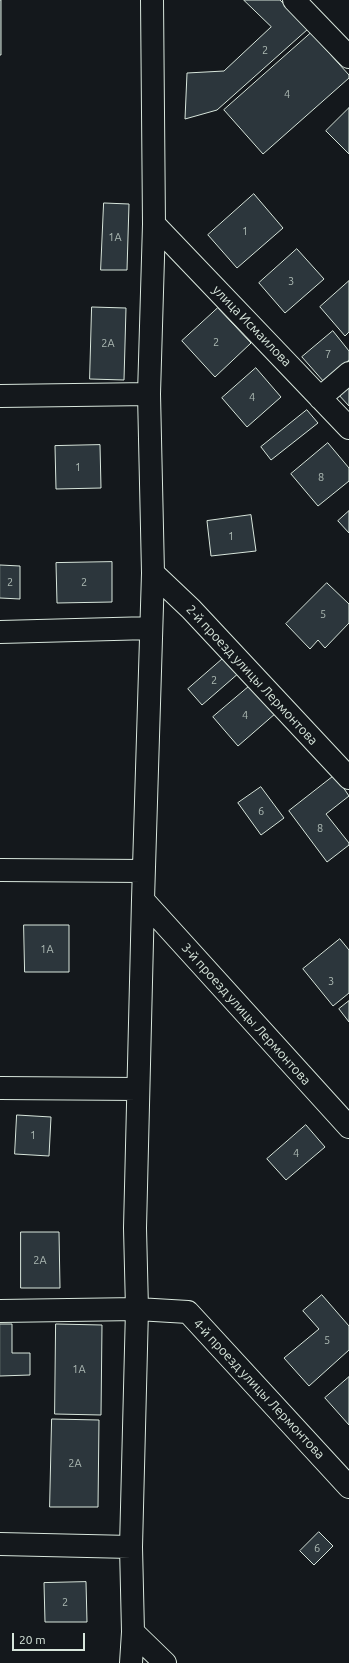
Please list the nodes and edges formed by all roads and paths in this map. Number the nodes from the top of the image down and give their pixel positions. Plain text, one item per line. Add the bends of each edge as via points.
1 (152, 0) edge
2 (294, 0) edge
3 (349, 57) edge
4 (154, 224) junction
5 (349, 373) edge
6 (149, 394) junction
7 (0, 396) edge
8 (320, 398) junction
9 (349, 428) edge
10 (153, 573) junction
11 (151, 628) junction
12 (0, 632) edge
13 (349, 778) edge
14 (0, 870) edge
15 (143, 871) junction
16 (143, 900) junction
17 (0, 1088) edge
18 (138, 1090) junction
19 (349, 1127) edge
20 (136, 1309) junction
21 (0, 1311) edge
22 (349, 1487) edge
23 (0, 1544) edge
24 (131, 1547) junction
25 (133, 1632) junction
26 (131, 1663) edge
27 (165, 1663) edge

1 - 4 street
2 - 3 street
4 - 6 street
4 - 8 street, улица Исмаилова
5 - 8 street
6 - 7 street
6 - 10 street
8 - 9 street, улица Исмаилова
10 - 11 street
10 - 13 street, 2-й проезд улицы Лермонтова via 191,609
11 - 12 street
11 - 15 street
14 - 15 street
15 - 16 street
16 - 18 street
16 - 19 street, 3-й проезд улицы Лермонтова
17 - 18 street
18 - 20 street
20 - 21 street, 4-й проезд улицы Лермонтова
20 - 22 street, 4-й проезд улицы Лермонтова via 188,1312
20 - 24 street
23 - 24 street
24 - 25 street
25 - 26 street
25 - 27 street

